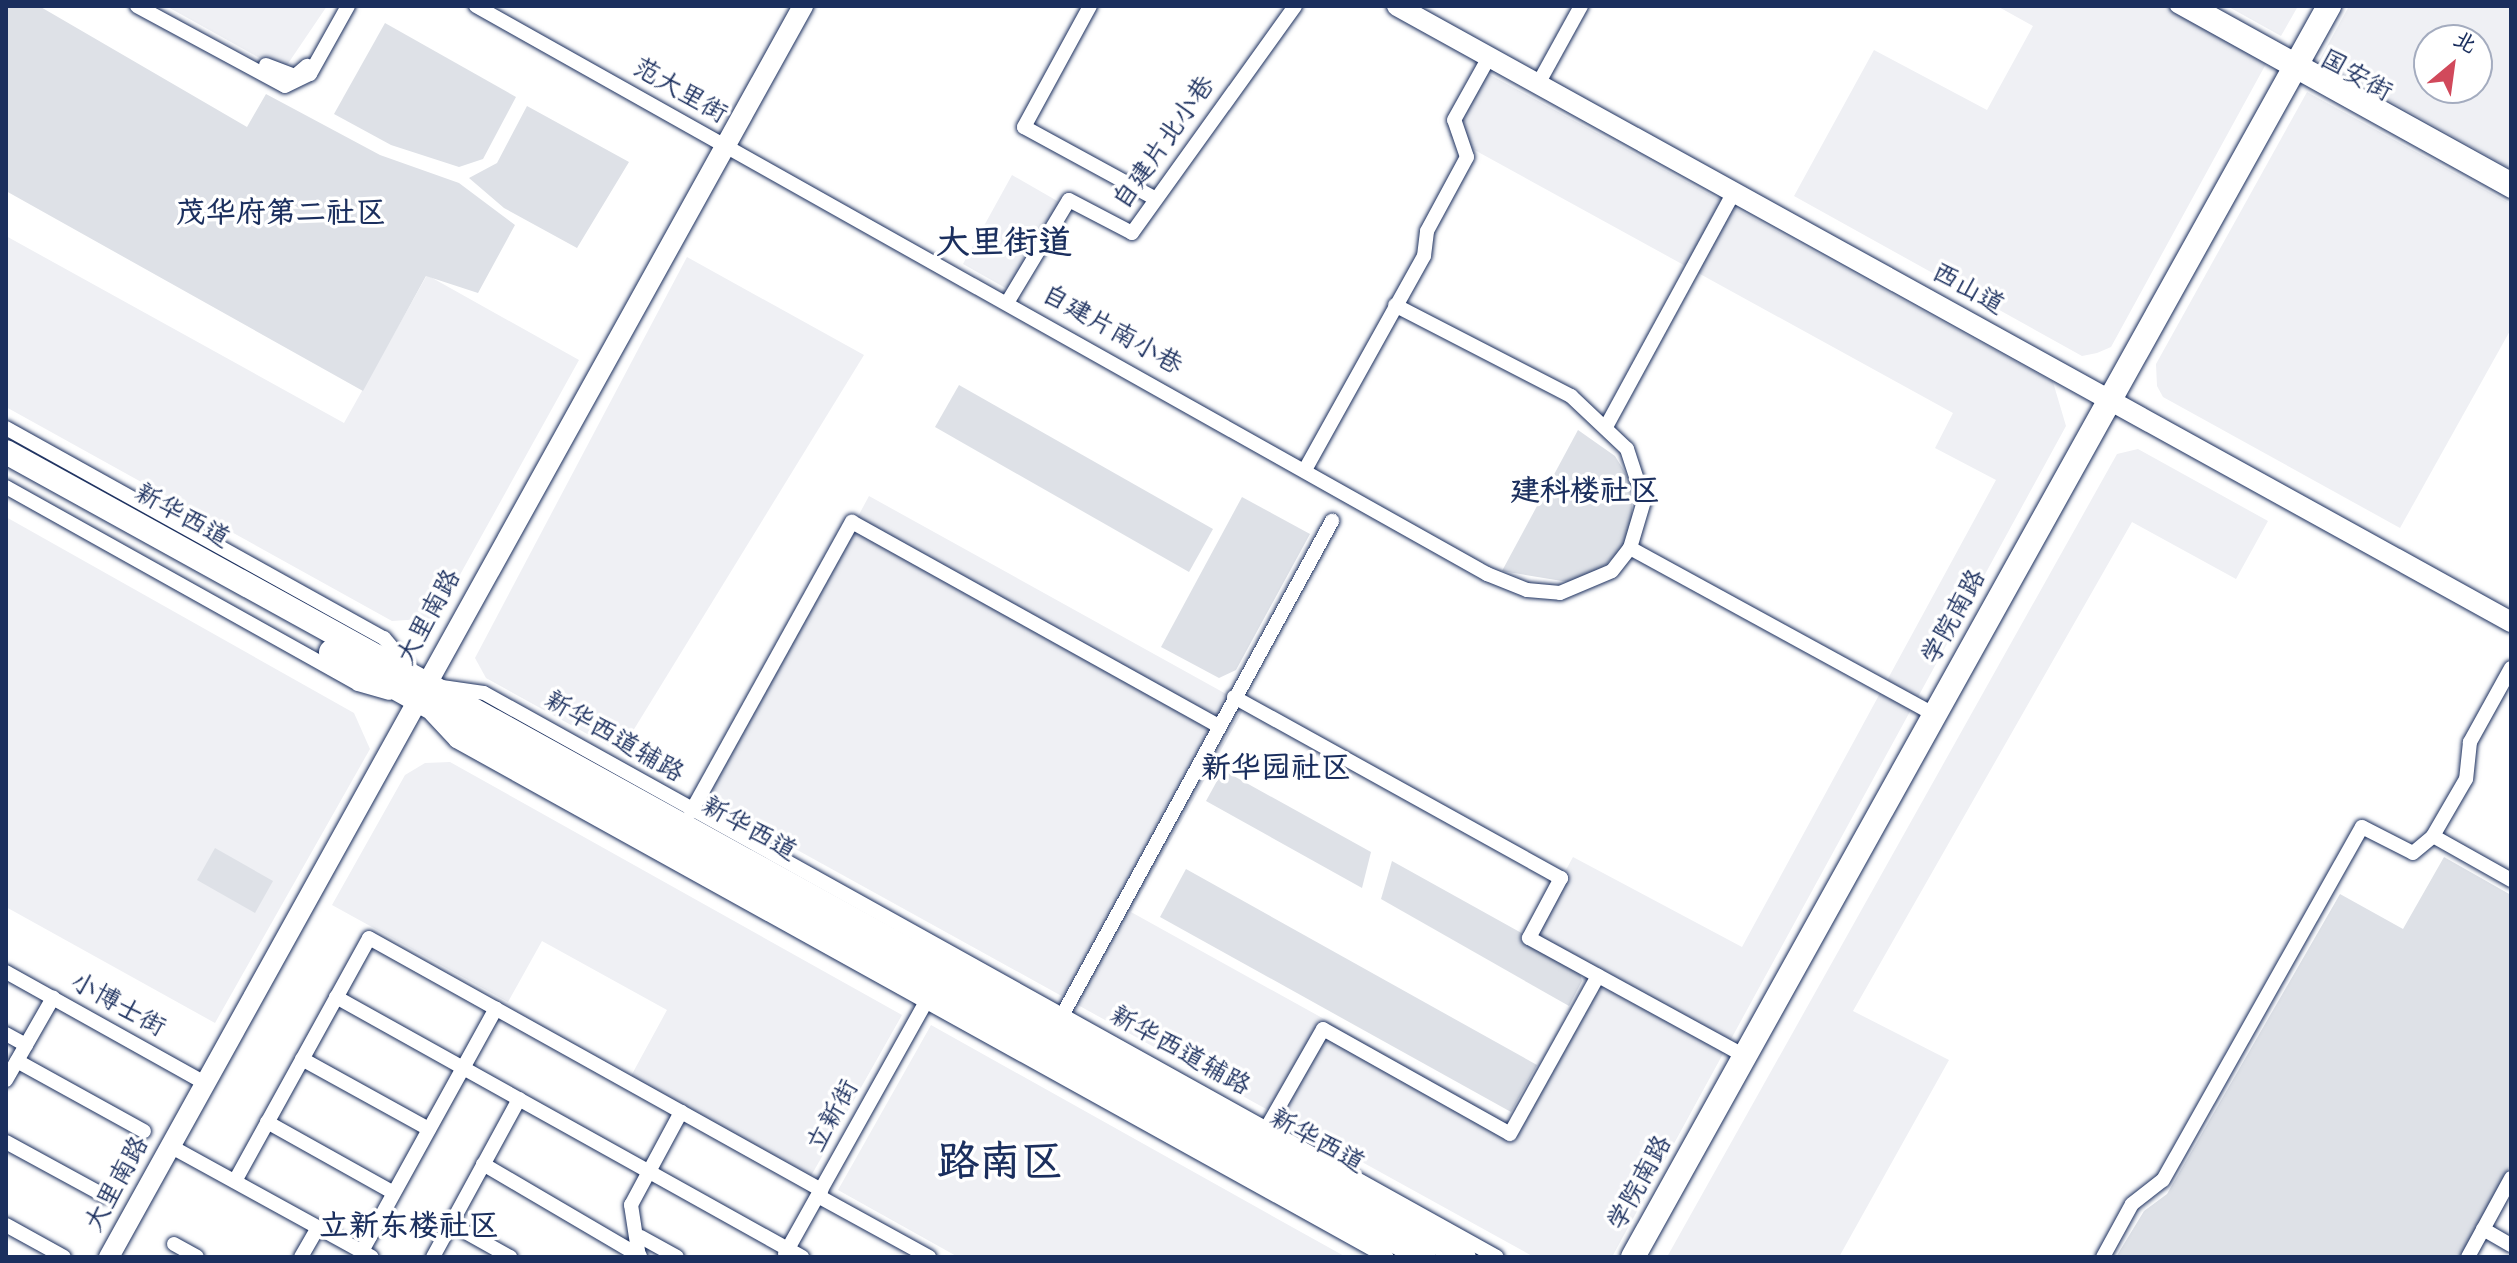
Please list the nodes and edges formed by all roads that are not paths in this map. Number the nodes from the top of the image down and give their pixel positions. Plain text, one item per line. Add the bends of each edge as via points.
1 (137, 6) edge
2 (154, 6) edge
3 (341, 6) edge
4 (348, 6) edge
5 (462, 6) edge
6 (476, 6) edge
7 (803, 6) edge
8 (1090, 6) edge
9 (1295, 6) edge
10 (1397, 6) edge
11 (1581, 6) edge
12 (2177, 6) edge
13 (2198, 6) edge
14 (2329, 6) edge
15 (1489, 57) junction
16 (2296, 66) junction
17 (1538, 84) junction
18 (724, 147) junction
19 (2511, 179) edge
20 (2511, 191) edge
21 (1734, 192) junction
22 (1154, 198) junction
23 (1007, 303) junction
24 (1395, 305) junction
25 (2108, 399) junction
26 (1607, 425) junction
27 (6, 428) edge
28 (6, 452) edge
29 (1306, 468) junction
30 (6, 469) edge
31 (6, 487) edge
32 (1332, 521) dead end
33 (1630, 548) junction
34 (2511, 622) edge
35 (2511, 668) edge
36 (420, 692) junction
37 (1234, 697) junction
38 (1935, 715) junction
39 (1218, 726) junction
40 (691, 812) junction
41 (2433, 836) junction
42 (2511, 880) edge
43 (6, 972) edge
44 (1598, 976) junction
45 (336, 997) junction
46 (53, 998) junction
47 (927, 1000) junction
48 (496, 1008) junction
49 (1063, 1014) junction
50 (6, 1034) edge
51 (26, 1045) junction
52 (1746, 1057) junction
53 (302, 1059) junction
54 (17, 1061) junction
55 (463, 1068) junction
56 (6, 1080) edge
57 (205, 1083) junction
58 (519, 1099) junction
59 (681, 1112) junction
60 (267, 1122) junction
61 (429, 1129) junction
62 (144, 1131) dead end
63 (1262, 1136) junction
64 (6, 1142) edge
65 (170, 1146) junction
66 (483, 1164) junction
67 (649, 1172) junction
68 (2511, 1178) edge
69 (235, 1181) junction
70 (394, 1193) junction
71 (819, 1193) junction
72 (105, 1196) dead end
73 (451, 1224) junction
74 (6, 1225) edge
75 (318, 1227) junction
76 (2483, 1229) junction
77 (641, 1237) junction
78 (174, 1244) dead end
79 (2511, 1245) edge
80 (786, 1253) edge
81 (367, 1254) edge
82 (640, 1256) edge
83 (64, 1257) edge
84 (109, 1257) edge
85 (197, 1257) edge
86 (301, 1257) edge
87 (433, 1257) edge
88 (510, 1257) edge
89 (677, 1257) edge
90 (802, 1257) edge
91 (929, 1257) edge
92 (1387, 1257) edge
93 (1424, 1257) edge
94 (1464, 1257) edge
95 (1497, 1257) edge
96 (1633, 1257) edge
97 (2103, 1257) edge
98 (2468, 1257) edge

1 - 4 street via 285,86 310,74
2 - 3 street via 295,76
5 - 18 street, 范大里街
6 - 18 street, 范大里街
7 - 18 street, 大里南路
8 - 22 street via 1024,127
9 - 22 street, 自建片北小巷
10 - 15 street, 西山道
11 - 17 street
12 - 16 street, 国安街
13 - 16 street, 国安街
14 - 16 main road, 学院南路
15 - 17 street, 西山道
15 - 24 street via 1454,120 1467,157
16 - 19 street, 国安街
16 - 20 street, 国安街
16 - 25 main road, 学院南路
17 - 21 street, 西山道
18 - 23 street, 自建片南小巷
18 - 36 street, 大里南路
21 - 25 street, 西山道
21 - 26 street
22 - 23 street, 自建片北小巷 via 1132,233 1069,200
23 - 29 street, 自建片南小巷
24 - 26 street via 1571,396
24 - 29 street
25 - 34 street, 西山道
25 - 38 main road, 学院南路
26 - 33 street via 1642,480 1644,501
27 - 36 street, 新华西道辅路 via 384,638
28 - 36 main road, 新华西道
29 - 33 street, 自建片南小巷 via 1527,590 1579,589 1612,571
30 - 36 main road, 新华西道
31 - 36 street, 新华西道辅路 via 358,684
32 - 37 street
33 - 38 street
35 - 41 street via 2470,742 2466,779
36 - 40 street, 新华西道辅路 via 484,693
36 - 47 street, 新华西道辅路 via 456,741
36 - 57 street, 大里南路
36 - 63 main road, 新华西道
36 - 93 main road, 新华西道
37 - 39 street
37 - 44 street via 1561,878 1529,938
38 - 52 main road, 学院南路
39 - 40 street via 852,522
39 - 49 street
40 - 49 street, 新华西道辅路
41 - 42 street
41 - 97 street via 2413,853 2362,827 2163,1180 2132,1204
43 - 46 street, 小博士街
44 - 52 street
44 - 63 street via 1510,1134 1323,1029
45 - 48 street via 369,938
45 - 53 street
45 - 55 street
46 - 51 street
46 - 57 street, 小博士街
47 - 71 street, 立新街
47 - 92 street, 新华西道辅路
48 - 55 street
48 - 59 street
49 - 63 street, 新华西道辅路
50 - 51 street
51 - 54 street
52 - 96 main road, 学院南路
53 - 60 street
53 - 61 street
54 - 56 street
54 - 62 street
55 - 58 street
55 - 61 street
57 - 65 street, 大里南路
58 - 66 street
58 - 67 street
59 - 67 street
59 - 71 street
60 - 69 street
60 - 70 street
61 - 70 street
63 - 94 main road, 新华西道
63 - 95 street, 新华西道辅路
64 - 72 street
65 - 69 street
65 - 84 street, 大里南路
66 - 73 street
66 - 82 street
67 - 77 street via 631,1205
67 - 80 street
68 - 76 street
69 - 75 street
70 - 81 street
71 - 80 street, 立新街
71 - 91 street
73 - 87 street
73 - 88 street
74 - 83 street
75 - 81 street
75 - 86 street
76 - 79 street
76 - 98 street
77 - 82 street
77 - 89 street
78 - 85 street
80 - 90 street

